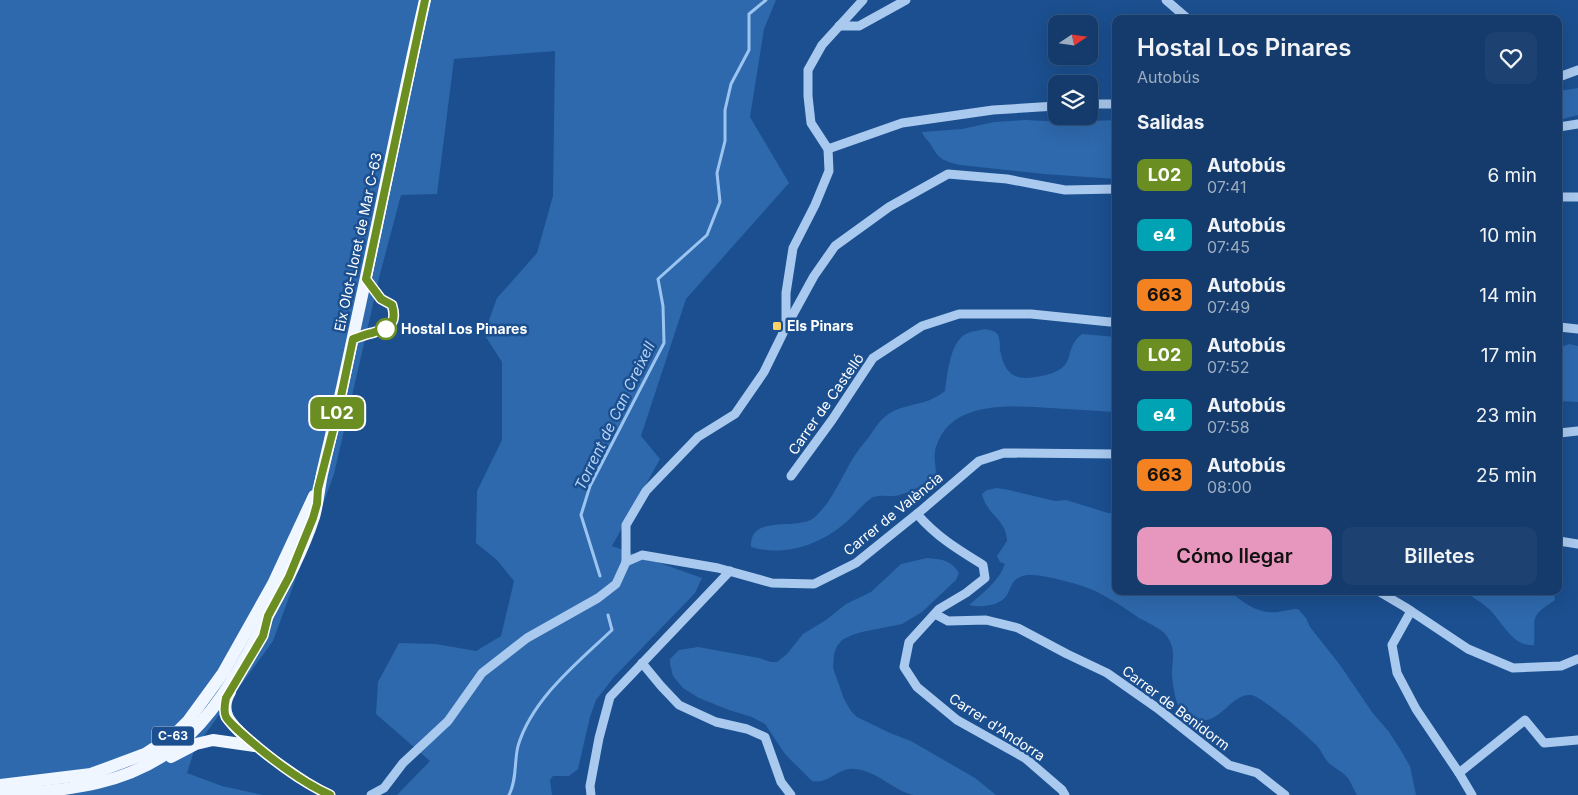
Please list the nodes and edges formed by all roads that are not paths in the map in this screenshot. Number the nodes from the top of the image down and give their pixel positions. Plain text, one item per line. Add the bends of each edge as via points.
1 (426, 0) edge
2 (863, 0) edge
3 (906, 0) edge
4 (1166, 0) edge
5 (1183, 15) edge
6 (839, 26) junction
7 (1578, 70) edge
8 (1562, 75) edge
9 (1098, 104) edge
10 (1112, 104) edge
11 (1048, 107) edge
12 (1578, 124) edge
13 (1562, 127) edge
14 (828, 149) junction
15 (1112, 189) edge
16 (1562, 197) edge
17 (1578, 198) edge
18 (1112, 322) edge
19 (786, 327) junction
20 (1562, 327) edge
21 (1578, 329) edge
22 (1578, 431) edge
23 (1562, 433) edge
24 (1112, 454) edge
25 (791, 476) dead end
26 (318, 489) junction
27 (917, 514) junction
28 (1562, 541) edge
29 (1578, 544) edge
30 (626, 562) junction
31 (730, 571) junction
32 (274, 584) junction
33 (1385, 595) edge
34 (1411, 611) junction
35 (934, 614) junction
36 (268, 616) junction
37 (1578, 659) edge
38 (642, 663) junction
39 (208, 711) junction
40 (230, 721) junction
41 (200, 723) junction
42 (1578, 740) edge
43 (220, 741) junction
44 (255, 746) junction
45 (1459, 773) junction
46 (92, 774) junction
47 (116, 779) junction
48 (0, 785) edge
49 (0, 795) edge
50 (330, 795) edge
51 (371, 795) edge
52 (591, 795) edge
53 (792, 795) edge
54 (1065, 795) edge
55 (1285, 795) edge
56 (1472, 795) edge

1 - 26 main road, Eix Olot-Lloret de Mar C-63 / C-63 via 337,415
2 - 6 street
3 - 6 street via 859,26
4 - 5 street
6 - 14 street via 822,45 808,70 811,123
7 - 8 street
9 - 10 street
11 - 14 street via 993,110 902,123
12 - 13 street
14 - 19 street via 829,171 793,248 786,293
15 - 19 street via 1064,190 1007,179 948,174 889,208 835,246
16 - 17 street
18 - 25 street, Carrer de Castelló via 1031,314 959,314 922,326 873,358
19 - 30 street via 764,372 735,414 698,437 646,491 626,526
20 - 21 street
22 - 23 street
24 - 27 street, Carrer de València via 1004,453 979,461
26 - 32 main road, Eix Olot-Lloret de Mar C-63 / C-63
26 - 36 main road, Eix Olot-Lloret de Mar C-63 / C-63 via 313,518 289,577
27 - 31 street, Carrer de València via 856,563 814,584 772,582
27 - 35 street, Carrer d'Andorra via 946,542 983,565 985,578
28 - 29 street
30 - 31 street, Carrer de València via 642,555
30 - 51 street via 616,584 598,598 527,638 482,673 448,721 403,763 384,788
31 - 38 street
32 - 39 main road, C-63 via 272,596
32 - 46 main road, Eix Olot-Lloret de Mar C-63 / C-63 via 223,673 188,721 145,754
33 - 34 street
34 - 37 street via 1468,649 1513,668 1561,666
34 - 45 street via 1392,645 1397,673 1416,709
35 - 54 street, Carrer d'Andorra via 909,642 904,667 917,687 957,720 1025,758
35 - 55 street, Carrer de Benidorm via 948,620 986,620 1018,628 1107,673 1158,708 1229,765 1257,773
36 - 39 main road, Eix Olot-Lloret de Mar C-63 / C-63 via 248,654
36 - 40 main road, C-63 via 263,636 226,698
38 - 52 street via 610,697 599,738
38 - 53 street via 679,705 716,722 765,737 781,782
39 - 40 main road
39 - 41 main road, Eix Olot-Lloret de Mar C-63 / C-63
39 - 46 main road, C-63 via 153,757 115,774
40 - 43 main road via 231,733
40 - 44 main road
41 - 43 main road, C-63 via 202,732
41 - 47 main road, Eix Olot-Lloret de Mar C-63 / C-63 via 162,756
42 - 45 street via 1544,743 1525,720
43 - 44 main road, C-63
43 - 47 main road, C-63 via 196,744 130,778
44 - 50 street
45 - 56 street
46 - 48 main road, Eix Olot-Lloret de Mar C-63 / C-63
47 - 49 main road, Eix Olot-Lloret de Mar C-63 / C-63 via 74,788

